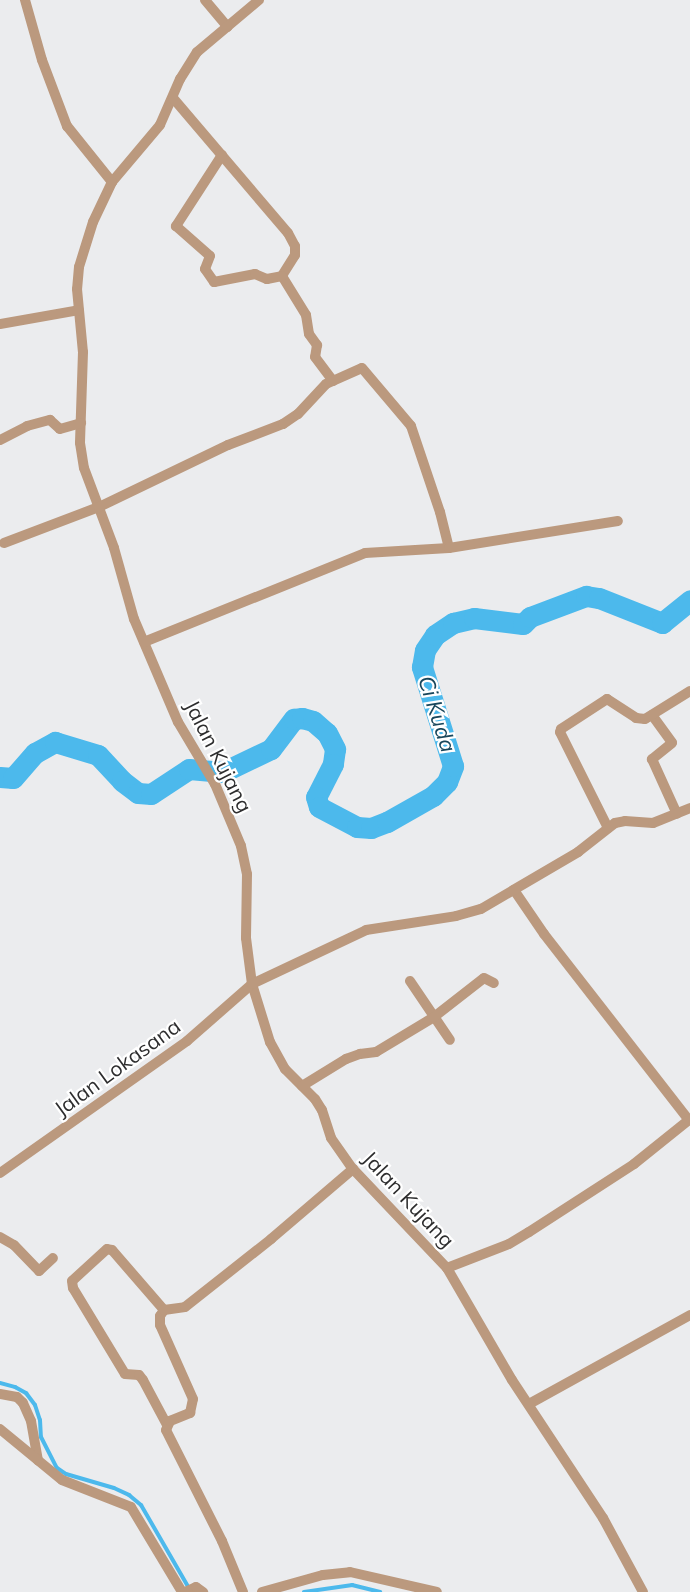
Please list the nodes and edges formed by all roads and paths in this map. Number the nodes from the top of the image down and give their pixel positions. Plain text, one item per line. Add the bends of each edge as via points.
1 (25, 0) edge
2 (205, 0) edge
3 (258, 0) edge
4 (228, 27) junction
5 (173, 98) junction
6 (222, 155) junction
7 (112, 182) junction
8 (282, 276) junction
9 (79, 310) junction
10 (0, 324) edge
11 (333, 381) junction
12 (81, 423) junction
13 (0, 440) edge
14 (99, 507) junction
15 (618, 521) dead end
16 (4, 543) dead end
17 (449, 548) junction
18 (144, 642) junction
19 (690, 691) edge
20 (652, 715) junction
21 (690, 808) edge
22 (677, 814) junction
23 (608, 828) junction
24 (514, 890) junction
25 (410, 981) dead end
26 (494, 982) dead end
27 (252, 984) junction
28 (434, 1017) junction
29 (450, 1040) dead end
30 (302, 1086) junction
31 (689, 1119) edge
32 (353, 1169) junction
33 (0, 1173) edge
34 (0, 1237) edge
35 (53, 1258) dead end
36 (447, 1268) junction
37 (164, 1310) junction
38 (690, 1315) edge
39 (0, 1394) edge
40 (529, 1404) junction
41 (167, 1425) junction
42 (0, 1428) edge
43 (38, 1460) junction
44 (187, 1591) edge
45 (243, 1592) edge
46 (262, 1592) edge
47 (437, 1592) edge
48 (643, 1592) edge

1 - 7 street via 67,126
2 - 4 street
3 - 4 street, Jalan Kujang
4 - 5 street, Jalan Kujang via 196,52
5 - 6 street
5 - 7 street, Jalan Kujang via 160,125
6 - 8 street via 295,246 295,255
6 - 8 street via 176,226 210,256 205,269 214,282 255,274 267,279
7 - 9 street, Jalan Kujang via 84,244 77,289
8 - 11 street via 306,315 309,334 317,345 315,357
9 - 10 street
9 - 12 street, Jalan Kujang via 83,352
11 - 14 street via 283,424 228,445
11 - 17 street via 362,368 411,426
12 - 13 street via 60,429 50,420
12 - 14 street, Jalan Kujang via 84,468
14 - 16 street
14 - 18 street, Jalan Kujang
15 - 17 street
17 - 18 street via 365,553
18 - 27 street, Jalan Kujang via 187,738 215,784 241,846 247,874 246,938
19 - 20 street
20 - 22 street via 672,743 652,759
20 - 23 street via 636,718 607,699 561,729
21 - 22 street
22 - 23 street via 653,823 620,821
23 - 24 street, Jalan Lokasana via 578,852
24 - 27 street, Jalan Lokasana via 469,912 366,930
24 - 31 street
25 - 28 street
26 - 28 street via 484,978 478,981
27 - 30 street, Jalan Kujang via 270,1042 285,1069
27 - 33 street, Jalan Lokasana via 187,1041
28 - 29 street
28 - 30 street via 376,1052 346,1059
30 - 32 street, Jalan Kujang via 322,1110 331,1138
31 - 36 street via 634,1164 529,1232
32 - 36 street, Jalan Kujang
32 - 37 street via 185,1307
34 - 35 street via 14,1245 39,1271
36 - 40 street, Jalan Kujang
37 - 41 street via 160,1325 193,1399 190,1413
37 - 41 street via 112,1250 107,1250 72,1281 125,1374 139,1375
38 - 40 street
39 - 43 street via 16,1397 27,1409
40 - 48 street, Jalan Kujang via 603,1518
41 - 45 street via 168,1437 222,1541
42 - 43 street
43 - 44 street via 68,1483 131,1507
46 - 47 street via 323,1575 350,1572

